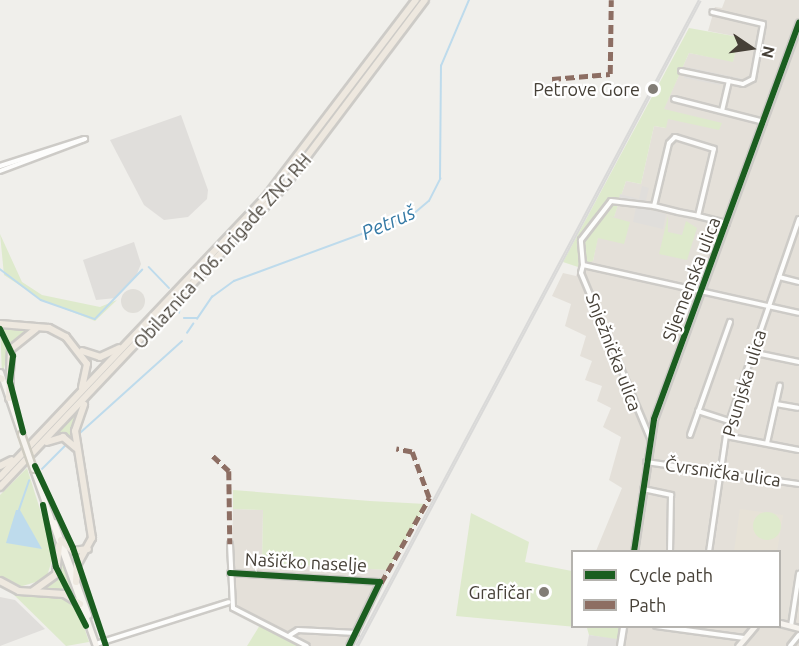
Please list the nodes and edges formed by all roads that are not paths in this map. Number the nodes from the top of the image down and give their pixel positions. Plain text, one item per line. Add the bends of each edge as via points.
1 (417, 0) edge
2 (425, 0) edge
3 (712, 12) dead end
4 (799, 23) edge
5 (681, 71) dead end
6 (729, 81) junction
7 (674, 99) dead end
8 (722, 111) junction
9 (765, 122) junction
10 (0, 166) edge
11 (0, 171) edge
12 (654, 206) junction
13 (698, 216) junction
14 (799, 219) edge
15 (728, 223) junction
16 (583, 265) junction
17 (779, 277) junction
18 (799, 282) edge
19 (703, 290) junction
20 (769, 306) junction
21 (799, 313) edge
22 (730, 322) dead end
23 (0, 324) edge
24 (38, 328) junction
25 (133, 338) junction
26 (79, 349) junction
27 (751, 352) junction
28 (799, 362) edge
29 (1, 376) edge
30 (780, 385) dead end
31 (90, 394) junction
32 (9, 398) junction
33 (74, 400) junction
34 (776, 404) junction
35 (798, 408) edge
36 (698, 411) junction
37 (729, 421) junction
38 (690, 435) dead end
39 (726, 436) junction
40 (650, 438) junction
41 (767, 444) junction
42 (37, 449) junction
43 (77, 450) junction
44 (799, 450) edge
45 (22, 453) junction
46 (646, 462) junction
47 (0, 466) edge
48 (720, 472) junction
49 (0, 477) edge
50 (799, 484) edge
51 (0, 487) edge
52 (642, 489) junction
53 (60, 543) junction
54 (230, 544) dead end
55 (88, 548) junction
56 (633, 550) edge
57 (669, 550) edge
58 (709, 550) edge
59 (230, 573) junction
60 (799, 574) edge
61 (0, 581) edge
62 (76, 582) junction
63 (31, 592) junction
64 (798, 592) edge
65 (229, 602) junction
66 (80, 604) junction
67 (781, 623) edge
68 (89, 624) junction
69 (791, 626) junction
70 (623, 628) edge
71 (664, 628) edge
72 (753, 628) edge
73 (799, 628) edge
74 (356, 633) junction
75 (290, 635) junction
76 (799, 635) edge
77 (744, 638) junction
78 (96, 645) edge
79 (307, 646) edge
80 (349, 646) edge
81 (620, 646) edge
82 (738, 646) edge
83 (790, 646) edge

1 - 25 highway, Obilaznica 106. brigade ZNG RH via 279,182
2 - 31 highway, Obilaznica 106. brigade ZNG RH via 287,183
3 - 6 street via 763,24 753,79 746,84
4 - 9 street, Sljemenska ulica
5 - 6 street
6 - 8 street
7 - 8 street
8 - 9 street
9 - 15 street, Sljemenska ulica
10 - 11 street via 85,139
12 - 13 street
12 - 13 street via 669,143 675,137 694,140 714,149
12 - 16 street, Snježnička ulica via 611,201 580,240
13 - 15 street
14 - 17 street, Psunjska ulica
15 - 19 street, Sljemenska ulica
16 - 19 street
16 - 40 street, Snježnička ulica via 581,273
17 - 18 street
17 - 20 street, Psunjska ulica
19 - 20 street
19 - 40 street, Sljemenska ulica
20 - 21 street
20 - 27 street, Psunjska ulica
22 - 36 street
23 - 24 highway
24 - 26 highway via 61,333
24 - 32 highway via 11,349
25 - 26 highway via 106,356
25 - 33 highway, Obilaznica 106. brigade ZNG RH
26 - 33 highway via 88,372
27 - 28 street
27 - 37 street, Psunjska ulica
29 - 32 main road
30 - 34 street
31 - 42 highway, Obilaznica 106. brigade ZNG RH
31 - 43 highway via 77,419
32 - 53 main road, bridge
33 - 45 highway, Obilaznica 106. brigade ZNG RH
34 - 35 street
34 - 41 street
36 - 37 street
36 - 38 street
37 - 39 street, Psunjska ulica
39 - 41 street
39 - 48 street, Psunjska ulica
40 - 46 street, Sljemenska ulica
41 - 44 street
42 - 43 highway via 59,437
42 - 51 highway, Obilaznica 106. brigade ZNG RH
43 - 55 highway via 92,535
45 - 47 highway
45 - 49 highway, Obilaznica 106. brigade ZNG RH
46 - 48 street, Čvrsnička ulica
46 - 52 street, Sljemenska ulica
48 - 50 street, Čvrsnička ulica
48 - 58 street, Psunjska ulica
52 - 56 street, Sljemenska ulica
52 - 57 street via 671,495
53 - 55 highway via 74,550
53 - 62 main road
53 - 63 highway via 56,574
53 - 66 main road
54 - 59 street, Našičko naselje
55 - 62 highway via 77,565
59 - 65 street, Našičko naselje
59 - 74 street, Našičko naselje via 380,582
60 - 64 street
61 - 63 highway
62 - 68 main road
63 - 66 highway via 64,594
64 - 69 street
65 - 75 street via 243,616
65 - 78 street
66 - 68 main road
67 - 69 main road
68 - 78 main road
69 - 73 main road
70 - 81 street
71 - 77 street
72 - 77 main road
74 - 75 street via 298,630
74 - 80 street, Našičko naselje
75 - 79 street
76 - 83 street
77 - 82 main road

